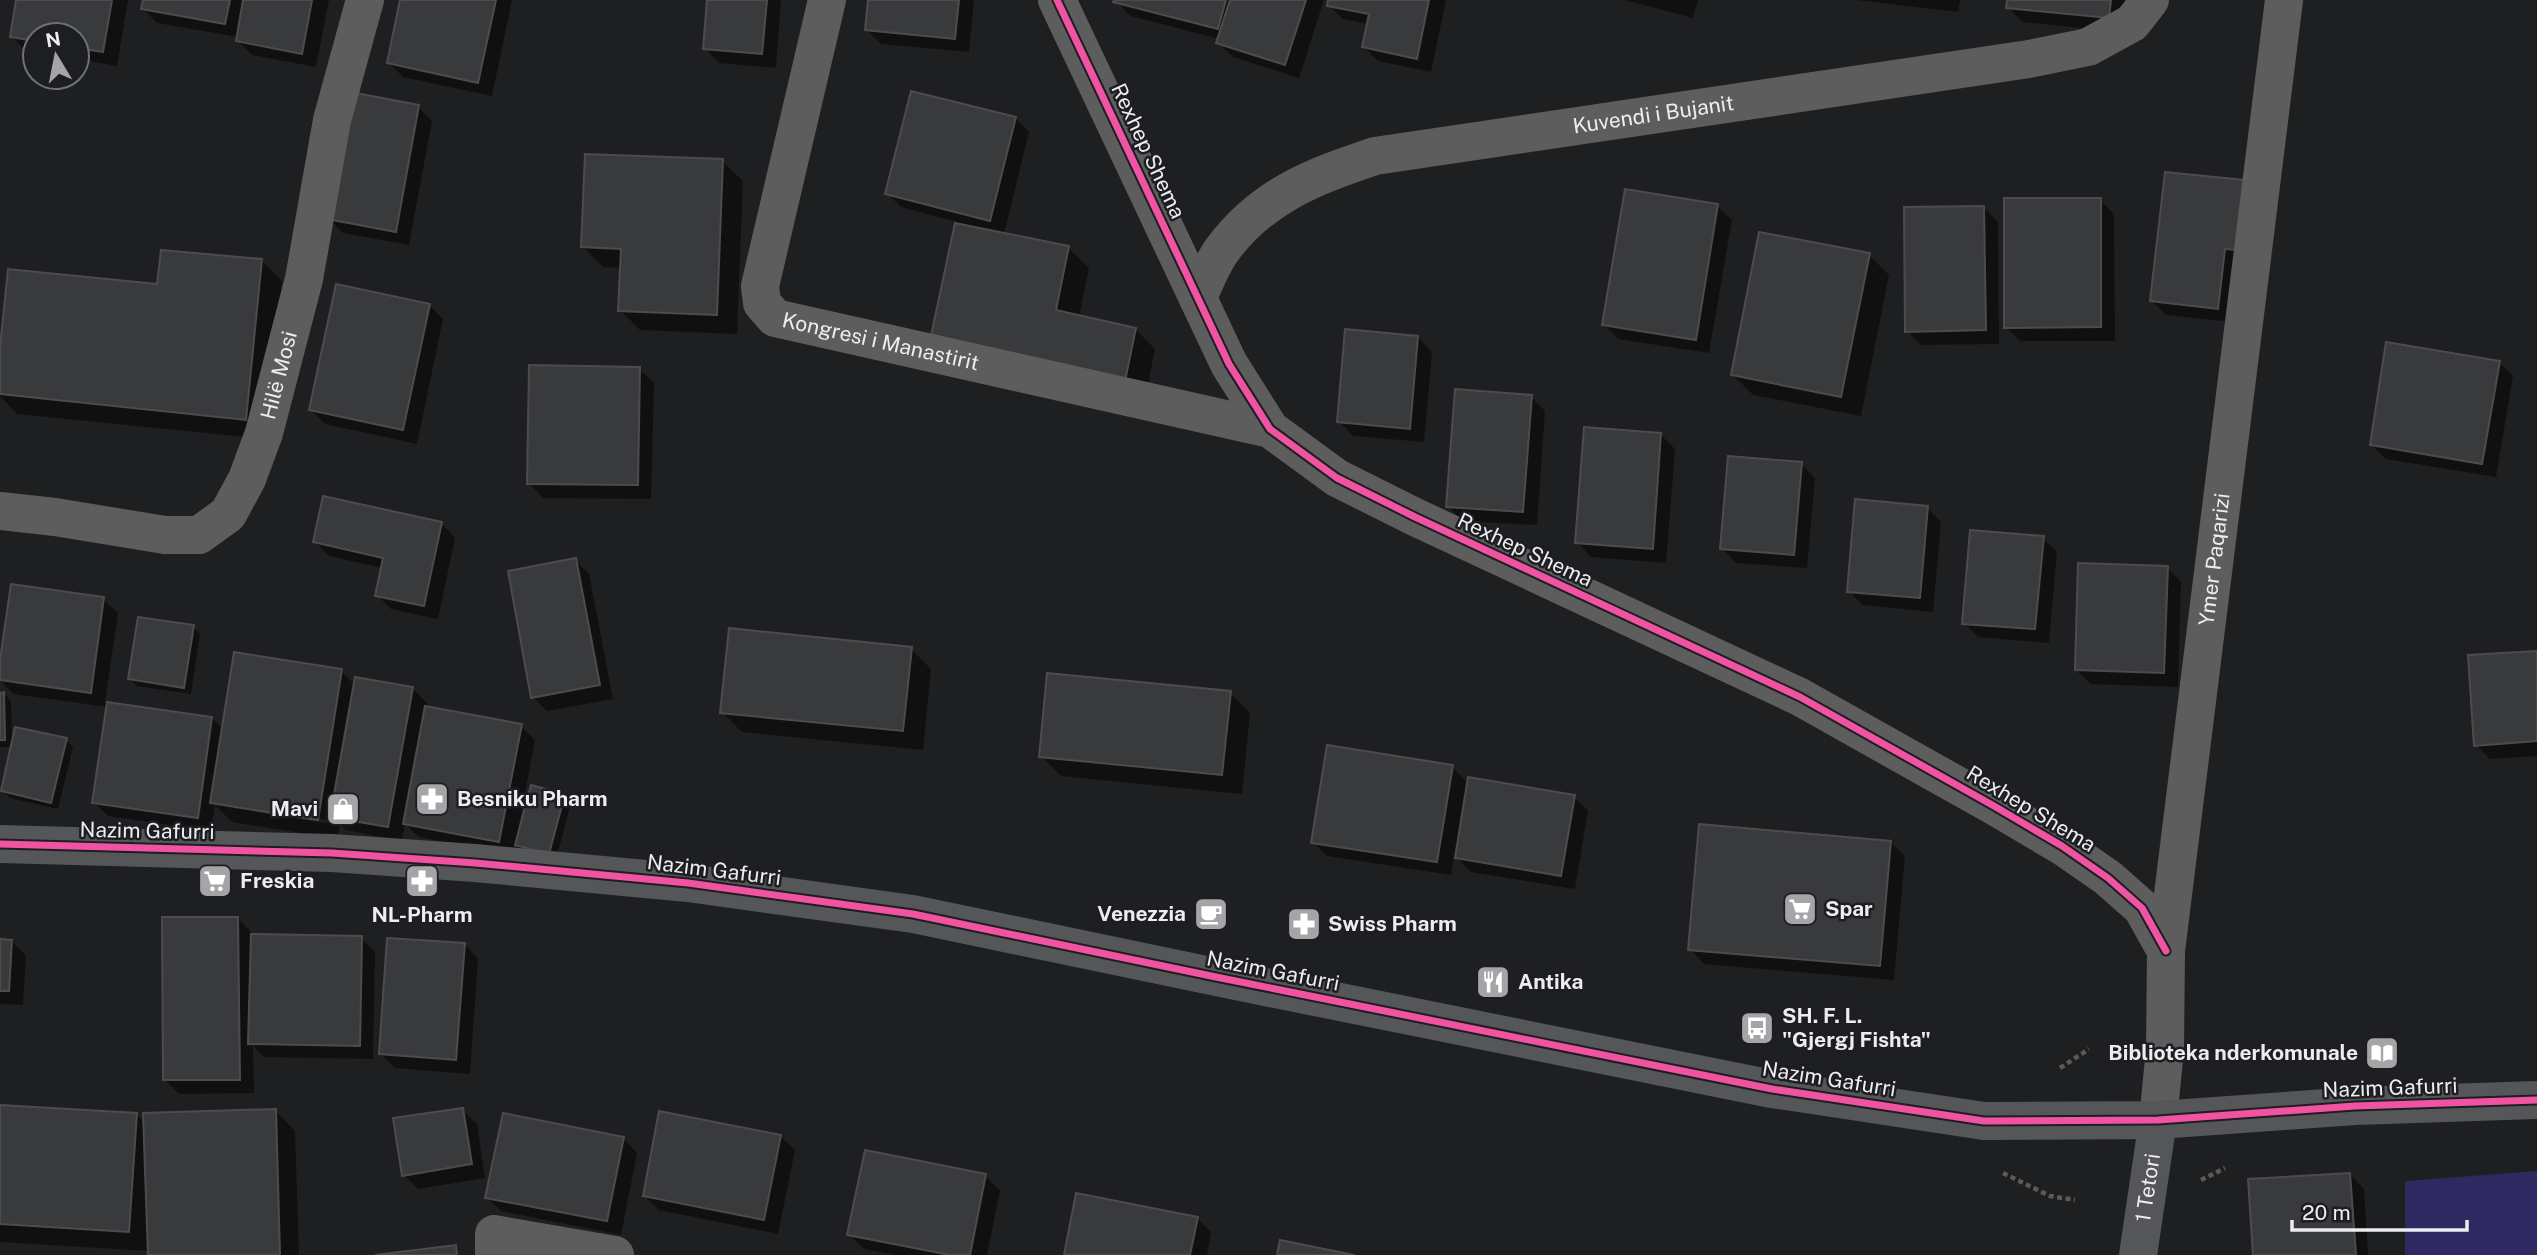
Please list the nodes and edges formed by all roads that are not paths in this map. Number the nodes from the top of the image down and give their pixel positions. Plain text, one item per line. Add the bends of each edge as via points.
1 (365, 0) edge
2 (827, 0) edge
3 (1057, 0) edge
4 (2150, 0) edge
5 (2284, 0) edge
6 (1198, 298) junction
7 (1270, 429) junction
8 (0, 511) edge
9 (0, 845) edge
10 (2166, 951) junction
11 (2537, 1100) edge
12 (2158, 1120) junction
13 (494, 1255) edge
14 (615, 1255) edge
15 (2138, 1255) edge

1 - 8 street, Hilë Mosi via 332,120 304,278 264,433 247,480 228,514 199,535 165,535
2 - 7 street, Kongresi i Manastirit via 760,286 762,303 775,318
3 - 6 street, Rexhep Shema
4 - 6 street, Kuvendi i Bujanit via 2132,23 2088,47 2029,59 1375,156 1311,178 1254,213 1221,251
5 - 10 street, Ymer Paqarizi
6 - 7 street, Rexhep Shema via 1229,364
7 - 10 street, Rexhep Shema via 1337,478 1800,697 1994,806 2108,878 2142,908
9 - 12 street, Nazim Gafurri via 332,853 688,883 914,914 1772,1089 1984,1121
10 - 12 street, Ymer Paqarizi via 2165,1049
11 - 12 street, Nazim Gafurri via 2347,1106
12 - 15 street, 1 Tetori
13 - 14 street via 494,1234

